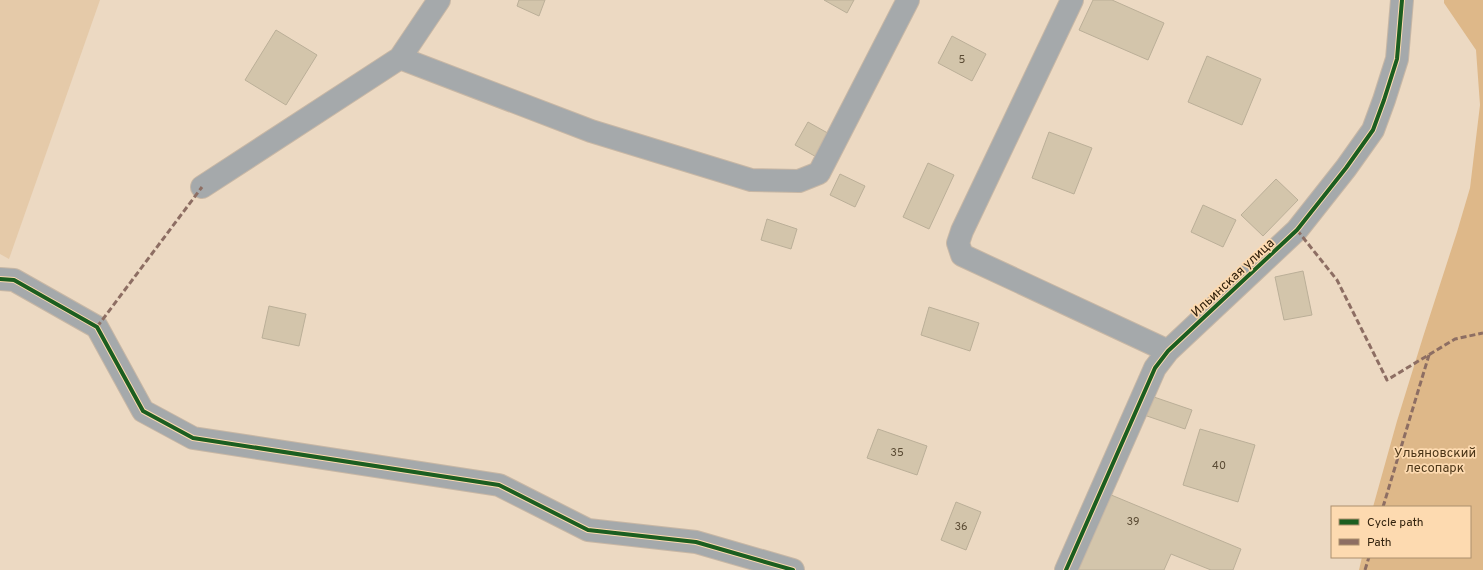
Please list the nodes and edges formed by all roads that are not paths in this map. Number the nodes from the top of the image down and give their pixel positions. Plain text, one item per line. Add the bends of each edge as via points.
1 (439, 0) edge
2 (908, 0) edge
3 (1072, 0) edge
4 (1402, 0) edge
5 (400, 58) junction
6 (202, 188) dead end
7 (0, 279) edge
8 (1168, 351) junction
9 (793, 570) edge
10 (1066, 570) edge

1 - 5 street
2 - 5 street via 819,172 799,181 751,180 736,176 591,131
3 - 8 street via 958,243 962,255
4 - 8 street, Ильинская улица via 1396,59 1373,130 1297,230
5 - 6 street
7 - 9 street via 14,280 97,327 143,411 193,438 499,485 588,530 696,542
8 - 10 street, Ильинская улица via 1155,368

